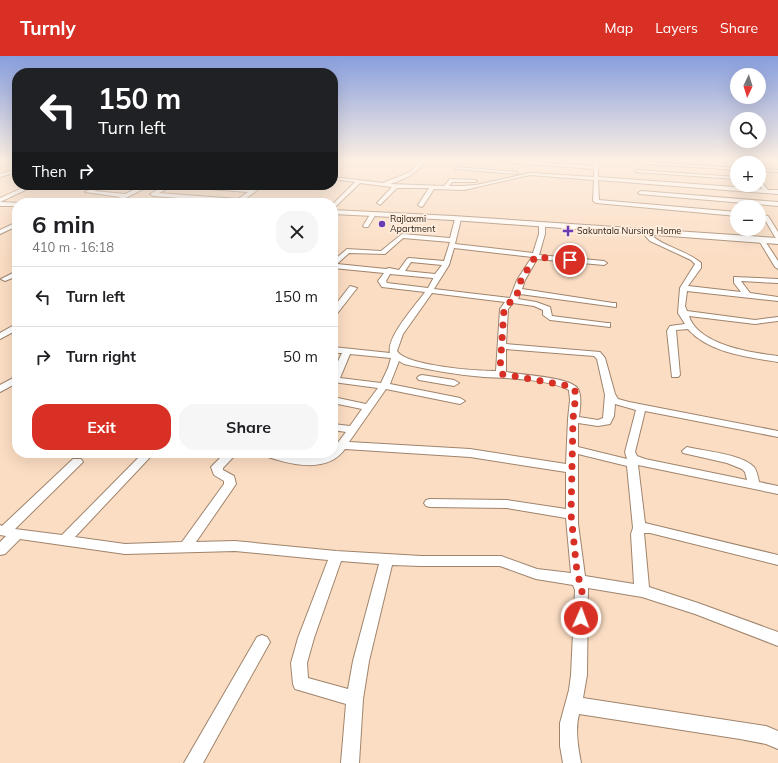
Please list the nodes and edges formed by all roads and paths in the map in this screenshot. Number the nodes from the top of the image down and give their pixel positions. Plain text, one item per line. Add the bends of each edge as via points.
1 (13, 194) edge
2 (107, 194) edge
3 (130, 194) edge
4 (152, 194) edge
5 (346, 194) edge
6 (388, 194) edge
7 (428, 194) edge
8 (596, 194) edge
9 (641, 194) joint
10 (126, 196) junction
11 (122, 198) edge
12 (195, 198) edge
13 (0, 200) edge
14 (730, 201) edge
15 (338, 202) edge
16 (380, 203) dead end
17 (766, 203) edge
18 (0, 204) edge
19 (12, 204) edge
20 (778, 204) edge
21 (421, 205) dead end
22 (644, 206) junction
23 (338, 212) edge
24 (730, 213) edge
25 (373, 214) junction
26 (766, 217) edge
27 (458, 219) junction
28 (542, 225) junction
29 (0, 226) edge
30 (366, 226) dead end
31 (10, 227) joint
32 (0, 232) edge
33 (645, 232) junction
34 (778, 237) edge
35 (761, 239) junction
36 (778, 241) edge
37 (453, 243) junction
38 (535, 256) junction
39 (338, 261) edge
40 (604, 263) dead end
41 (445, 264) junction
42 (338, 266) edge
43 (778, 267) edge
44 (389, 270) junction
45 (401, 272) junction
46 (12, 275) edge
47 (437, 278) junction
48 (2, 280) edge
49 (778, 281) edge
50 (353, 288) dead end
51 (684, 288) junction
52 (430, 292) junction
53 (515, 296) junction
54 (748, 296) junction
55 (778, 299) edge
56 (613, 305) dead end
57 (338, 307) edge
58 (682, 313) junction
59 (778, 319) edge
60 (607, 325) dead end
61 (689, 326) junction
62 (12, 330) edge
63 (0, 336) edge
64 (501, 346) junction
65 (338, 351) edge
66 (347, 352) junction
67 (396, 356) junction
68 (778, 359) edge
69 (778, 362) edge
70 (427, 367) junction
71 (338, 372) edge
72 (502, 374) junction
73 (675, 375) dead end
74 (422, 378) junction
75 (338, 380) edge
76 (12, 382) edge
77 (454, 383) dead end
78 (384, 386) junction
79 (0, 389) edge
80 (414, 392) junction
81 (610, 396) junction
82 (338, 401) edge
83 (460, 401) dead end
84 (369, 408) junction
85 (641, 408) junction
86 (573, 419) junction
87 (338, 428) edge
88 (353, 430) junction
89 (778, 434) edge
90 (342, 445) junction
91 (573, 449) junction
92 (338, 450) edge
93 (687, 451) dead end
94 (144, 458) edge
95 (227, 458) edge
96 (285, 458) edge
97 (331, 458) edge
98 (633, 461) junction
99 (77, 462) dead end
100 (572, 469) junction
101 (754, 485) junction
102 (778, 490) edge
103 (430, 502) dead end
104 (571, 514) junction
105 (639, 528) junction
106 (7, 532) edge
107 (64, 541) junction
108 (186, 548) junction
109 (0, 550) edge
110 (336, 556) junction
111 (387, 559) junction
112 (778, 560) edge
113 (579, 581) junction
114 (642, 591) junction
115 (778, 639) edge
116 (262, 642) dead end
117 (355, 699) junction
118 (573, 705) junction
119 (778, 740) edge
120 (193, 763) edge
121 (350, 763) edge
122 (572, 763) edge

1 - 13 street
2 - 10 street
3 - 10 street
4 - 12 street
5 - 15 street
6 - 16 street
7 - 21 street
8 - 22 street via 596,201
9 - 14 street
9 - 22 street
10 - 11 street
17 - 20 street
18 - 19 main road
22 - 24 street
23 - 25 main road
25 - 27 main road
25 - 30 street
26 - 34 street
27 - 28 main road
27 - 37 street
28 - 33 main road
28 - 38 street
29 - 31 street
31 - 32 street
33 - 35 main road
33 - 51 street via 652,240 694,259 699,264
35 - 36 main road
35 - 43 street
37 - 38 street
37 - 39 street via 402,236 383,253 347,252
37 - 41 street
38 - 40 street
38 - 53 street
41 - 45 street via 409,260
41 - 47 street
42 - 44 street
44 - 45 street
44 - 52 street via 382,284
45 - 47 street
46 - 48 street
47 - 52 street
49 - 54 street via 737,279
50 - 57 street
51 - 54 street
51 - 58 street
52 - 53 street
52 - 67 street via 396,338 392,351
53 - 56 street
53 - 60 street via 547,309 550,318
53 - 64 street via 504,309
54 - 55 street
58 - 59 street via 755,322 761,322 766,318
58 - 61 street
61 - 68 street via 705,339 725,347
61 - 73 street via 673,328 671,331
62 - 63 street
64 - 72 street
64 - 81 street via 597,354 601,358
65 - 66 street
66 - 67 street
66 - 71 street
67 - 70 street
67 - 78 street
68 - 69 street
70 - 72 street
70 - 74 street
72 - 86 street via 573,388 576,393
74 - 77 street
74 - 80 street
75 - 78 street
76 - 79 street
78 - 80 street
78 - 84 street
80 - 83 street
81 - 85 street via 615,401
81 - 86 street via 608,419 605,422
82 - 84 street
84 - 88 street
85 - 89 street
85 - 98 street via 630,452
86 - 91 street
87 - 88 street
88 - 90 street
90 - 92 street
90 - 100 street via 470,453
91 - 98 street
91 - 100 street
93 - 101 street via 746,466 751,471
94 - 107 street
95 - 108 street via 217,467 218,472 230,479 230,484
96 - 97 street via 318,462
98 - 101 street
98 - 105 street
99 - 106 street
100 - 104 street
101 - 102 street
103 - 104 street via 507,504
104 - 113 street
105 - 112 street via 650,528
105 - 114 street via 637,534
106 - 107 street
106 - 109 street
107 - 108 street via 125,548
108 - 110 street via 263,548
110 - 111 street
110 - 117 street via 306,638 300,663 301,684
111 - 113 street via 501,561 536,574
111 - 117 street via 361,661
113 - 114 street
113 - 118 street via 582,590 579,675
114 - 115 street
116 - 120 street
117 - 121 street
118 - 119 street via 740,730
118 - 122 street via 568,723

